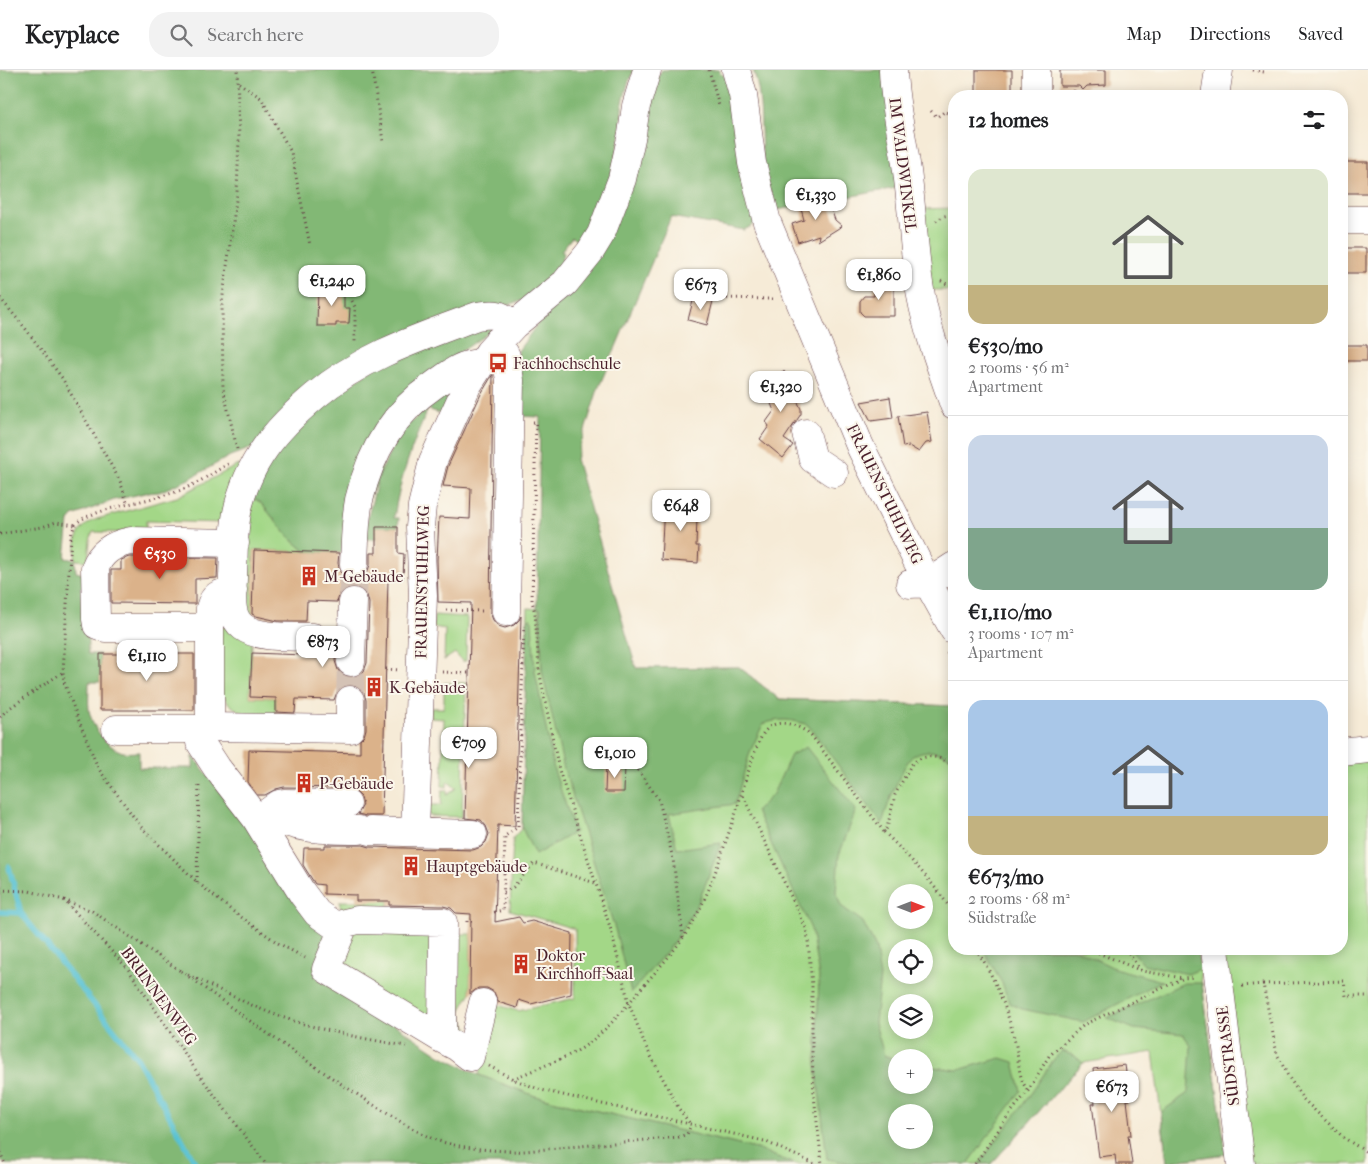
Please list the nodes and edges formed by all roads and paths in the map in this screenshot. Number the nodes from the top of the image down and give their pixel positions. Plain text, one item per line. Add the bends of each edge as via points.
1 (237, 70) edge
2 (372, 70) edge
3 (647, 70) edge
4 (736, 70) edge
5 (893, 70) edge
6 (1036, 70) edge
7 (1253, 70) edge
8 (1265, 70) edge
9 (238, 83) junction
10 (1075, 86) dead end
11 (1036, 90) edge
12 (1074, 90) edge
13 (931, 111) dead end
14 (948, 113) edge
15 (383, 142) dead end
16 (1348, 220) edge
17 (1368, 220) edge
18 (310, 245) dead end
19 (0, 298) edge
20 (717, 298) dead end
21 (779, 299) dead end
22 (352, 301) dead end
23 (506, 333) junction
24 (481, 363) junction
25 (363, 364) junction
26 (948, 387) edge
27 (806, 433) dead end
28 (250, 457) junction
29 (834, 473) dead end
30 (128, 505) junction
31 (75, 525) junction
32 (0, 534) edge
33 (235, 543) junction
34 (354, 564) tunnel mouth
35 (948, 569) edge
36 (918, 583) junction
37 (233, 590) junction
38 (352, 602) tunnel mouth
39 (467, 610) dead end
40 (513, 615) junction
41 (948, 622) edge
42 (210, 628) junction
43 (313, 637) dead end
44 (351, 662) tunnel mouth
45 (63, 672) junction
46 (350, 700) tunnel mouth
47 (0, 717) edge
48 (208, 727) junction
49 (116, 729) dead end
50 (1368, 749) edge
51 (605, 750) dead end
52 (1348, 751) edge
53 (948, 762) edge
54 (200, 779) dead end
55 (742, 796) junction
56 (347, 804) dead end
57 (261, 815) junction
58 (415, 832) junction
59 (884, 832) junction
60 (486, 835) joint
61 (505, 836) junction
62 (197, 882) junction
63 (595, 883) junction
64 (0, 890) edge
65 (314, 890) dead end
66 (504, 892) junction
67 (64, 900) junction
68 (948, 906) edge
69 (494, 912) dead end
70 (343, 927) junction
71 (683, 937) junction
72 (979, 955) edge
73 (1103, 955) edge
74 (1130, 955) edge
75 (1216, 955) edge
76 (326, 969) junction
77 (180, 971) junction
78 (1142, 971) junction
79 (1263, 984) junction
80 (1220, 988) junction
81 (1368, 996) edge
82 (483, 1003) dead end
83 (629, 1004) junction
84 (442, 1039) junction
85 (413, 1047) dead end
86 (470, 1056) junction
87 (513, 1079) junction
88 (1028, 1091) junction
89 (691, 1125) junction
90 (0, 1152) edge
91 (1368, 1153) edge
92 (5, 1164) edge
93 (266, 1164) edge
94 (814, 1164) edge
95 (822, 1164) edge
96 (975, 1164) edge
97 (1241, 1164) edge

1 - 9 path
2 - 15 path
3 - 23 street, FRAUENSTUHLWEG via 636,106 622,179 601,234 565,283
4 - 36 street, FRAUENSTUHLWEG via 743,95 752,164 767,222
5 - 26 street, IM WALDWINKEL via 921,297
6 - 11 street
7 - 8 path
9 - 18 path via 261,98 290,152
9 - 28 path via 237,193 222,303 223,388
10 - 12 path
13 - 14 path via 937,116
16 - 17 street
19 - 30 path via 62,378 120,481
20 - 21 path
22 - 25 path via 356,308 355,350
23 - 24 street, FRAUENSTUHLWEG
23 - 25 street via 505,317 493,313 478,316 379,354
23 - 40 street via 510,380
24 - 34 street via 460,367 427,389 386,431 359,501
24 - 58 street, FRAUENSTUHLWEG via 433,461 422,506 423,596
25 - 28 street via 316,394
27 - 29 street via 813,460
28 - 30 path via 230,462 182,490
28 - 33 street via 237,513
30 - 31 path via 84,518
31 - 32 path via 56,522
31 - 45 path
33 - 37 street
33 - 42 street via 131,541 119,544 98,560 96,619 100,627
35 - 36 street
36 - 41 street, FRAUENSTUHLWEG
37 - 42 street via 213,599
37 - 43 street via 234,617 242,627 263,635
38 - 44 street
39 - 40 path
40 - 61 path via 518,827
40 - 63 path via 535,613 538,670 559,770
42 - 48 street
45 - 47 path via 8,708
45 - 62 path via 98,768 141,827
46 - 48 street via 350,729
48 - 49 street
48 - 57 street via 200,742 217,768
50 - 52 street
51 - 71 path via 631,760 659,800 673,860
53 - 59 path via 930,756 911,765 895,795
54 - 62 path
55 - 59 path via 762,734 779,723 795,725 810,735
55 - 71 path via 707,892
55 - 95 path via 807,930 812,985 814,1096
56 - 57 street via 284,803
57 - 58 street via 295,825
57 - 70 street via 302,893 317,913
58 - 60 street
59 - 68 path via 927,877
60 - 61 path
61 - 66 path
62 - 76 path via 278,943
63 - 66 path via 534,863 513,887
63 - 83 path via 611,930
64 - 67 path via 29,891
65 - 70 street
66 - 69 path via 503,910
67 - 77 path via 92,911
67 - 93 path, BRUNNENWEG via 128,969
70 - 76 street
70 - 84 street via 351,920 443,922
71 - 83 path
72 - 88 path via 1003,999 1022,1083
73 - 78 path
74 - 78 path
75 - 80 street, SÜDSTRASSE
76 - 84 street
77 - 85 path via 302,1023
77 - 89 path via 365,1100 442,1142 500,1152 525,1151 679,1137 688,1134
78 - 88 path via 1184,978 1085,1024 1049,1056
79 - 80 path
79 - 81 path via 1344,981 1346,996
79 - 91 path via 1277,1054 1288,1076 1303,1099 1344,1138
80 - 97 street, SÜDSTRASSE
82 - 86 street
83 - 87 path via 583,1047
83 - 89 path via 646,1047
84 - 86 street
86 - 87 path
87 - 89 path via 542,1090
88 - 96 path
89 - 94 path via 764,1141
90 - 92 path

